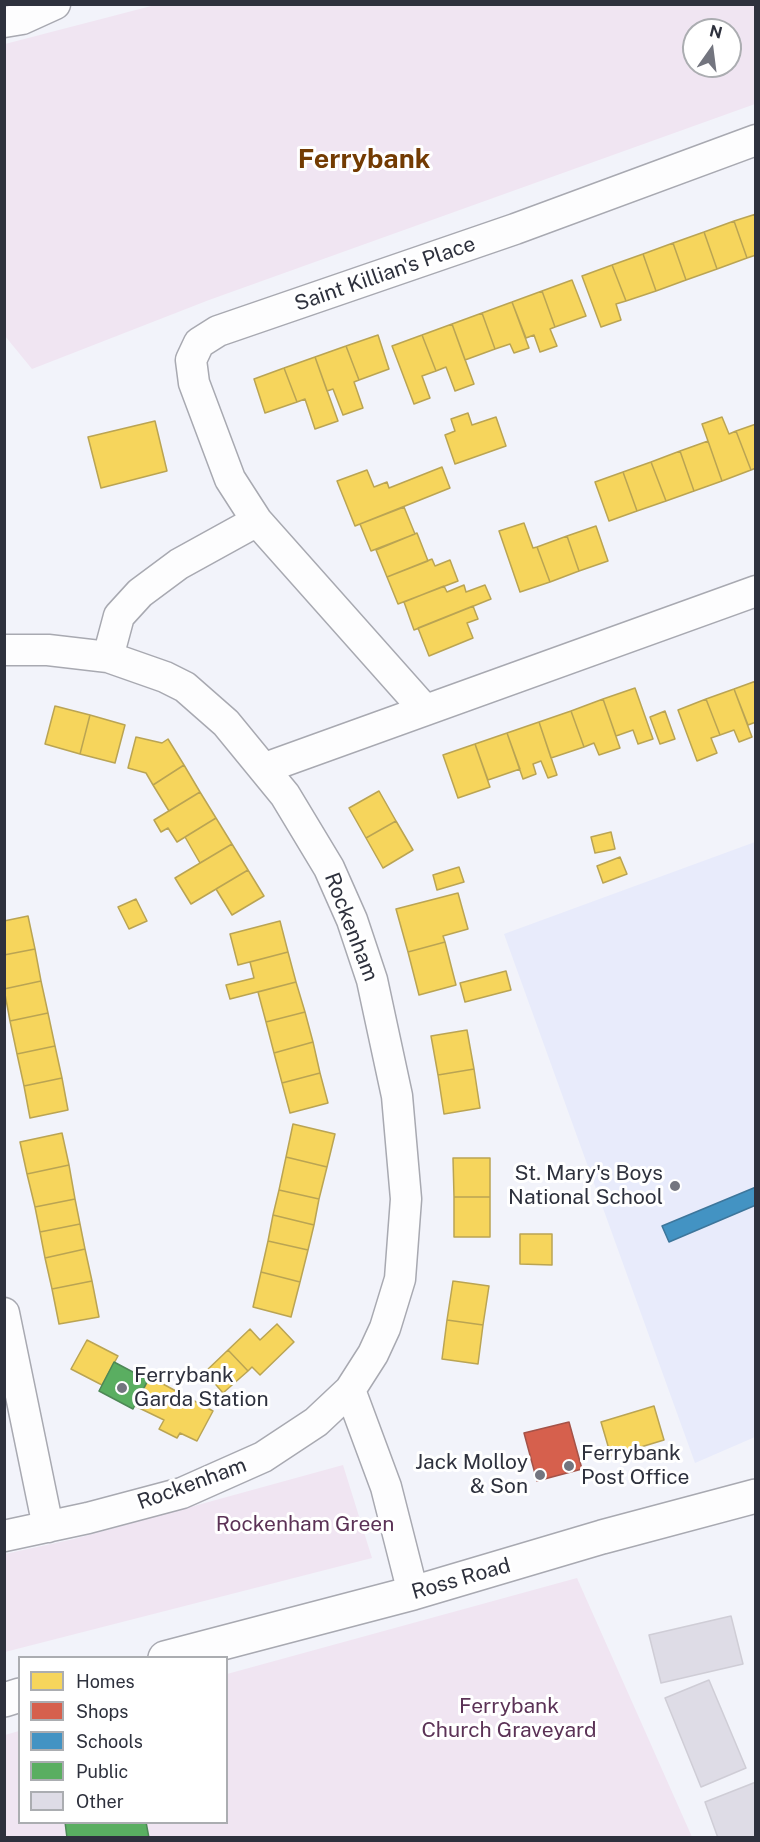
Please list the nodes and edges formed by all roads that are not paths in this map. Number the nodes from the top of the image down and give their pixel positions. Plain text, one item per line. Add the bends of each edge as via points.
1 (55, 4) edge
2 (4, 22) edge
3 (756, 140) edge
4 (257, 521) junction
5 (756, 591) edge
6 (4, 650) edge
7 (108, 657) junction
8 (425, 710) junction
9 (265, 768) junction
10 (4, 1313) edge
11 (350, 1390) junction
12 (756, 1496) edge
13 (48, 1527) junction
14 (4, 1536) edge
15 (413, 1593) junction
16 (173, 1656) edge

1 - 2 street via 22,19
3 - 4 street, Saint Killian's Place via 218,332 199,343 191,360 194,383 230,479
4 - 7 street via 179,564 140,593 119,616
4 - 8 street, Saint Killian's Place
5 - 8 street
6 - 7 street, Rockenham
7 - 9 street, Rockenham via 146,668 185,687 226,723
8 - 9 street
9 - 11 street, Rockenham via 315,842 352,920 382,1019 401,1124 406,1199 400,1279 385,1328
10 - 13 street
11 - 13 street, Rockenham via 316,1422 238,1470 182,1493
11 - 15 street via 380,1469
12 - 15 main road, Ross Road
13 - 14 street, Rockenham
15 - 16 main road, Ross Road

